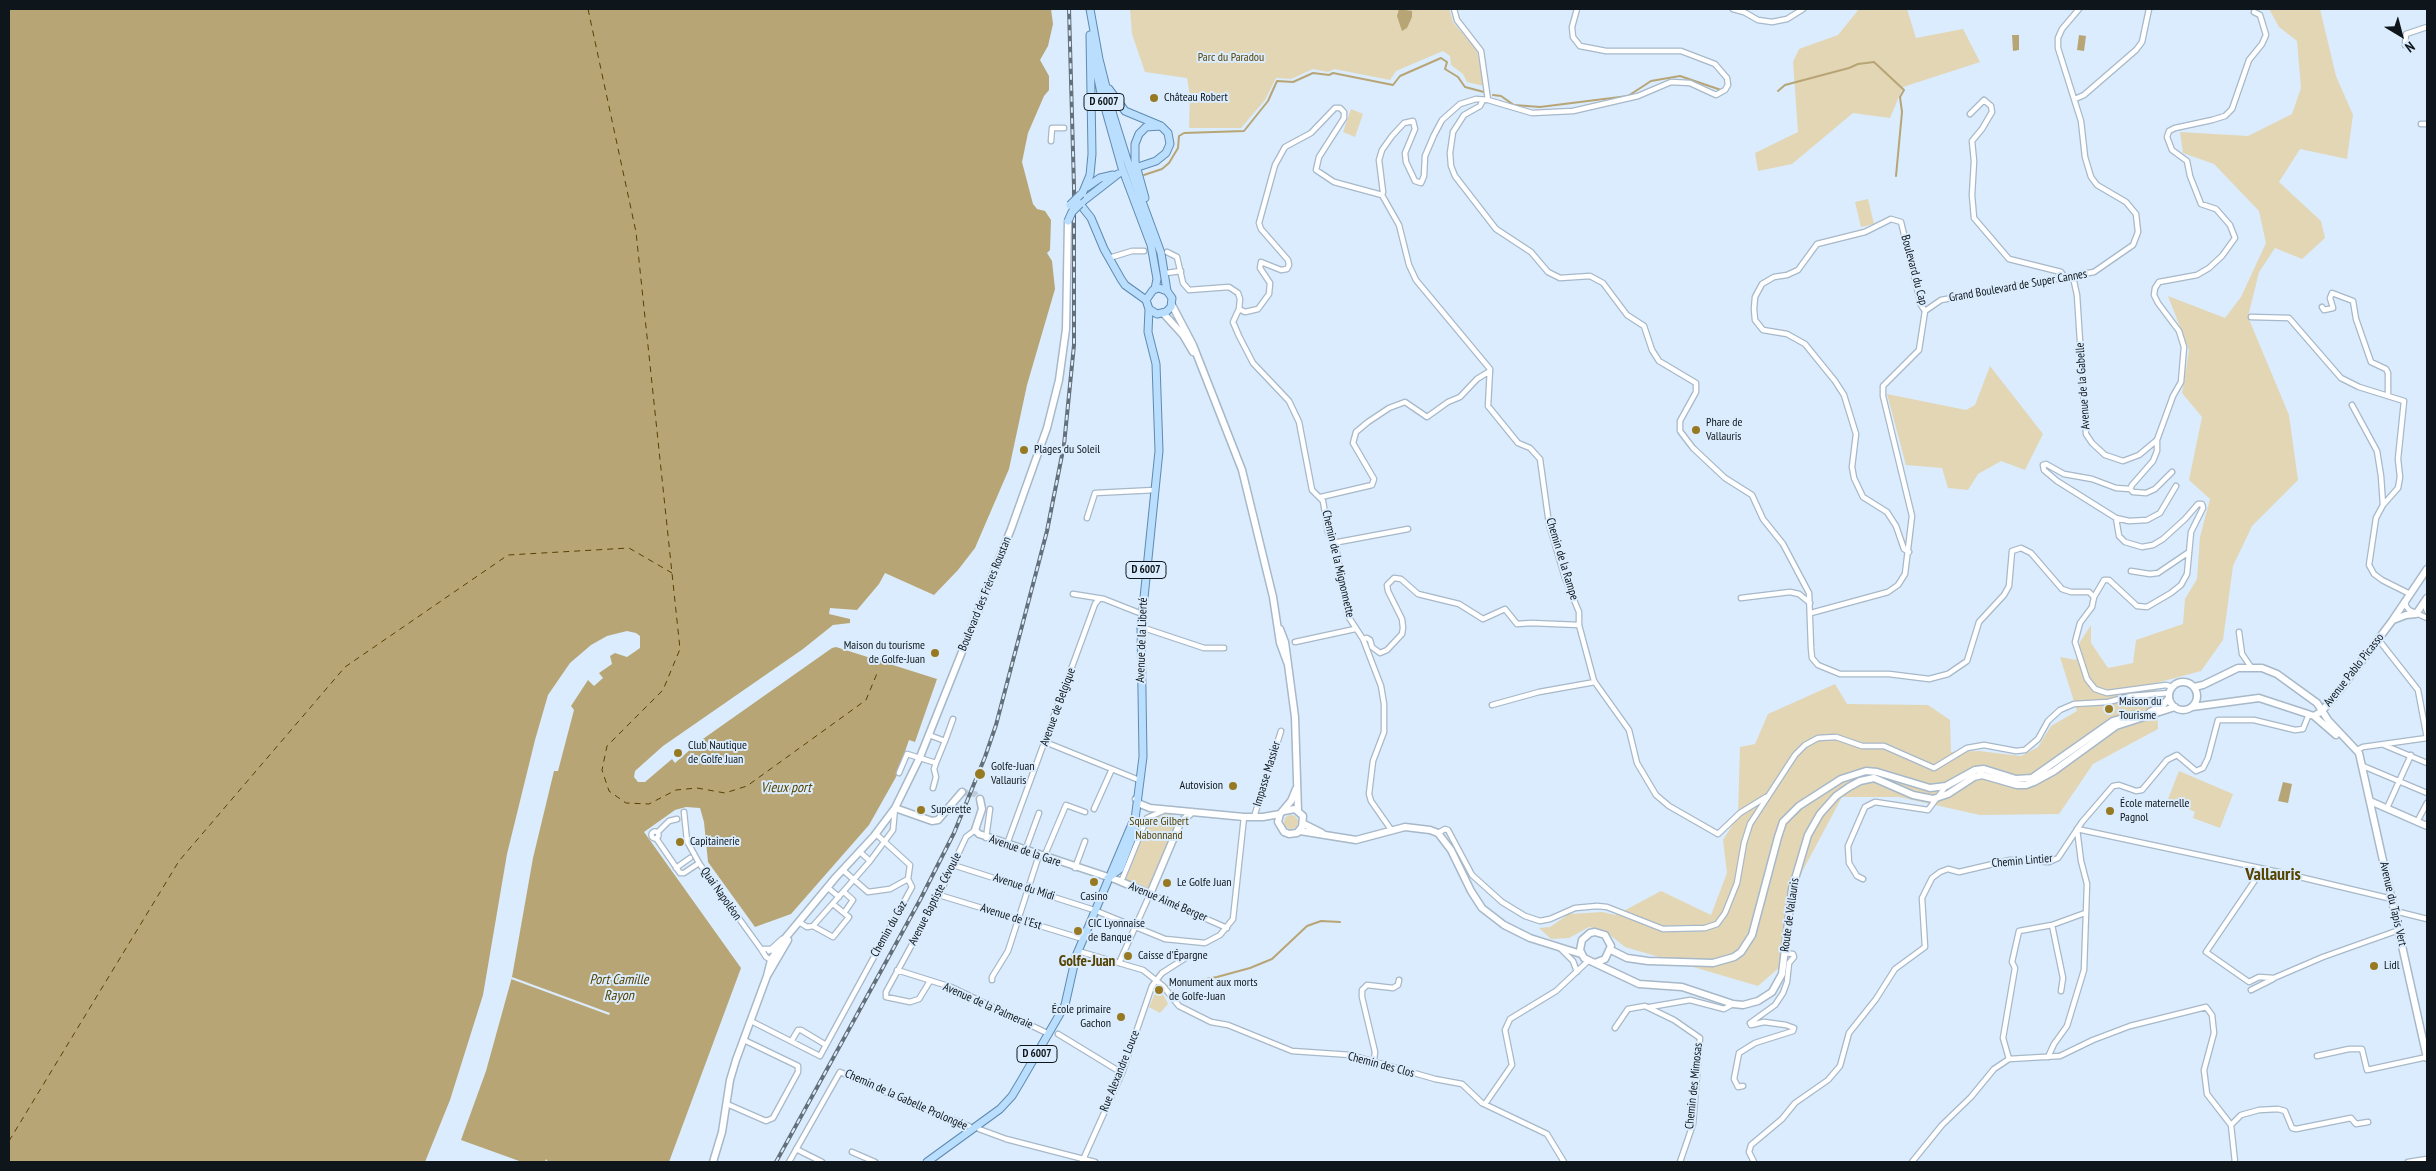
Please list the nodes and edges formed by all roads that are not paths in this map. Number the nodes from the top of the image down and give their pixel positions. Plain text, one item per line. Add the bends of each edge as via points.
1 (1088, 9) edge
2 (1454, 9) edge
3 (1577, 9) edge
4 (1733, 9) edge
5 (1803, 9) edge
6 (2078, 9) edge
7 (2150, 9) edge
8 (2254, 12) dead end
9 (2427, 27) edge
10 (1090, 35) junction
11 (2405, 45) dead end
12 (1106, 84) junction
13 (2075, 99) junction
14 (1486, 100) junction
15 (1970, 114) dead end
16 (2421, 124) dead end
17 (2427, 124) edge
18 (1161, 126) junction
19 (1064, 128) dead end
20 (1051, 141) dead end
21 (1141, 166) dead end
22 (1086, 188) junction
23 (1382, 195) junction
24 (1081, 200) junction
25 (1068, 221) joint
26 (1157, 239) junction
27 (1144, 251) dead end
28 (1167, 252) dead end
29 (1109, 258) junction
30 (1181, 271) junction
31 (1166, 273) junction
32 (2073, 277) junction
33 (2065, 278) junction
34 (1155, 289) junction
35 (1167, 291) junction
36 (1146, 300) junction
37 (1172, 304) junction
38 (2322, 307) dead end
39 (1149, 309) junction
40 (1239, 309) junction
41 (1925, 311) junction
42 (1160, 314) junction
43 (2252, 317) dead end
44 (1151, 341) junction
45 (1197, 357) junction
46 (1490, 371) junction
47 (2388, 396) junction
48 (2352, 405) dead end
49 (2157, 441) junction
50 (2172, 472) dead end
51 (2176, 486) dead end
52 (2130, 489) junction
53 (1155, 490) junction
54 (1321, 497) junction
55 (2383, 505) junction
56 (1087, 518) dead end
57 (2116, 518) junction
58 (1408, 529) dead end
59 (1333, 543) junction
60 (1909, 552) junction
61 (2189, 552) junction
62 (2427, 569) edge
63 (2131, 571) dead end
64 (1073, 594) dead end
65 (2410, 594) junction
66 (2094, 597) junction
67 (1741, 598) dead end
68 (1099, 600) junction
69 (2426, 600) edge
70 (2405, 601) junction
71 (1810, 603) junction
72 (2427, 611) edge
73 (1811, 613) junction
74 (1142, 614) junction
75 (2416, 614) junction
76 (2427, 618) edge
77 (2392, 621) junction
78 (1579, 625) junction
79 (1141, 627) junction
80 (1355, 629) junction
81 (2239, 632) dead end
82 (1363, 639) junction
83 (2378, 639) junction
84 (1295, 642) dead end
85 (1224, 648) dead end
86 (2242, 654) junction
87 (2252, 667) junction
88 (2238, 668) junction
89 (1595, 682) junction
90 (2172, 687) junction
91 (2194, 687) junction
92 (2169, 696) junction
93 (1492, 705) dead end
94 (2175, 707) junction
95 (2192, 707) junction
96 (2322, 711) junction
97 (2312, 715) junction
98 (953, 718) dead end
99 (1281, 731) dead end
100 (929, 735) junction
101 (2427, 738) edge
102 (945, 741) junction
103 (1045, 742) junction
104 (2381, 745) junction
105 (2357, 750) junction
106 (2411, 756) junction
107 (920, 757) junction
108 (936, 763) junction
109 (2427, 763) edge
110 (2363, 766) junction
111 (1112, 769) junction
112 (899, 773) dead end
113 (1139, 780) junction
114 (2399, 780) junction
115 (1946, 786) junction
116 (933, 788) dead end
117 (1297, 788) junction
118 (962, 792) dead end
119 (2427, 793) edge
120 (1767, 796) junction
121 (1937, 798) junction
122 (980, 799) dead end
123 (1136, 799) junction
124 (2370, 801) junction
125 (2427, 803) edge
126 (895, 808) junction
127 (1150, 808) junction
128 (2387, 808) junction
129 (1094, 809) dead end
130 (1170, 810) junction
131 (1298, 811) junction
132 (684, 812) dead end
133 (1085, 812) dead end
134 (1192, 812) junction
135 (1282, 812) junction
136 (1039, 813) dead end
137 (1134, 817) junction
138 (1244, 817) junction
139 (1254, 817) junction
140 (1263, 817) junction
141 (677, 819) dead end
142 (2417, 822) junction
143 (1180, 823) junction
144 (1304, 824) junction
145 (1279, 826) junction
146 (2427, 826) edge
147 (2077, 829) junction
148 (975, 830) junction
149 (1392, 830) junction
150 (1300, 831) junction
151 (1438, 833) junction
152 (876, 834) junction
153 (1328, 836) junction
154 (984, 837) junction
155 (1085, 841) dead end
156 (885, 843) junction
157 (1007, 844) junction
158 (1025, 851) junction
159 (860, 852) junction
160 (1041, 856) junction
161 (690, 858) dead end
162 (870, 861) junction
163 (699, 863) junction
164 (953, 865) junction
165 (676, 868) junction
166 (1075, 868) junction
167 (2262, 870) junction
168 (844, 871) junction
169 (1108, 878) junction
170 (908, 879) junction
171 (1863, 879) dead end
172 (854, 880) junction
173 (1121, 882) junction
174 (827, 887) junction
175 (1028, 889) junction
176 (844, 892) junction
177 (1150, 894) junction
178 (939, 896) junction
179 (839, 897) junction
180 (2392, 899) junction
181 (833, 904) junction
182 (1094, 910) junction
183 (2395, 911) junction
184 (844, 913) junction
185 (2085, 913) junction
186 (2427, 919) edge
187 (1018, 920) junction
188 (797, 924) junction
189 (2052, 924) junction
190 (813, 926) junction
191 (1134, 926) junction
192 (1228, 928) junction
193 (2399, 930) junction
194 (1083, 939) junction
195 (1580, 945) junction
196 (1563, 948) junction
197 (760, 949) junction
198 (1611, 950) junction
199 (1078, 951) junction
200 (1784, 953) junction
201 (1196, 955) dead end
202 (772, 956) junction
203 (1584, 958) junction
204 (1120, 963) junction
205 (1595, 963) junction
206 (897, 970) junction
207 (1577, 972) junction
208 (2274, 978) junction
209 (992, 980) dead end
210 (1157, 980) junction
211 (1399, 980) dead end
212 (930, 981) junction
213 (2252, 990) dead end
214 (2061, 991) dead end
215 (1732, 1004) junction
216 (1648, 1007) junction
217 (751, 1021) junction
218 (1615, 1028) dead end
219 (1049, 1034) junction
220 (1058, 1034) dead end
221 (744, 1040) junction
222 (792, 1040) junction
223 (826, 1044) junction
224 (2317, 1056) dead end
225 (2048, 1057) junction
226 (2427, 1058) edge
227 (2009, 1059) junction
228 (1374, 1060) junction
229 (1122, 1073) junction
230 (1743, 1086) dead end
231 (727, 1104) junction
232 (1485, 1104) junction
233 (2368, 1122) dead end
234 (2231, 1125) junction
235 (974, 1128) junction
236 (796, 1149) junction
237 (852, 1152) dead end
238 (2427, 1159) edge
239 (1082, 1160) edge
240 (2416, 1161) edge
241 (713, 1162) edge
242 (789, 1162) edge
243 (822, 1162) edge
244 (875, 1162) edge
245 (927, 1162) edge
246 (1095, 1162) edge
247 (1564, 1162) edge
248 (1680, 1162) edge
249 (1754, 1162) edge
250 (1912, 1162) edge
251 (2235, 1162) edge
252 (2408, 1162) edge

1 - 10 main road, D 6007
1 - 12 main road, D 6007
2 - 14 street via 1457,20 1481,51
3 - 14 street via 1572,27 1573,37 1580,46 1606,51 1681,51 1715,64 1727,78 1728,85 1716,94 1690,83 1671,82 1638,96 1573,111 1532,113
4 - 5 street via 1758,20 1772,22 1786,19
6 - 13 street, Grand Boulevard de Super Cannes via 2058,38 2058,48
7 - 13 street via 2142,42 2136,50 2084,95
8 - 49 street via 2260,16 2266,35 2250,60 2232,109 2226,116 2175,128 2167,137 2172,150 2187,161 2201,204 2216,209 2230,225 2235,238 2209,268 2197,275 2159,282 2155,288 2158,304 2179,331 2184,347 2181,382
9 - 11 street via 2406,34
10 - 22 main road via 1092,154
10 - 34 main road, D 6007 via 1119,159 1151,246 1157,279
12 - 18 main road via 1125,111
12 - 26 main road, D 6007 via 1128,166
13 - 32 street, Grand Boulevard de Super Cannes via 2091,177 2097,185 2126,202 2136,214 2138,232 2133,245 2108,264 2094,272
14 - 23 street via 1476,99 1460,104 1442,120 1425,156 1421,183 1415,181 1405,153 1415,124 1410,120 1404,123 1382,150
14 - 71 street via 1464,115 1454,132 1450,153 1455,176 1496,229 1531,252 1553,276 1590,276 1603,283 1627,315 1644,326 1652,350 1660,361 1696,383 1696,392 1680,422 1680,431 1725,478 1752,495 1763,519 1783,544 1807,587
15 - 33 street via 1984,100 1991,106 1992,112 1972,141 1974,218 2009,260 2061,272
16 - 17 street
18 - 21 main road via 1170,138 1169,148 1163,157
18 - 26 main road via 1142,130 1134,148
19 - 20 street via 1052,128
22 - 24 main road
22 - 24 main road via 1100,178 1118,174
23 - 40 street via 1334,182 1316,170 1319,157 1344,118 1344,112 1335,108 1311,133 1285,147 1277,160 1259,223 1290,265 1280,270 1261,262 1260,268 1270,284 1269,294 1258,309 1245,312
23 - 46 street via 1399,225 1408,265 1416,280
24 - 25 main road, bridge
24 - 29 main road
25 - 100 main road, Boulevard des Frères Roustan via 1066,329 1047,428 1014,522
26 - 31 main road, D 6007
27 - 29 street
28 - 30 street via 1177,258
29 - 36 main road via 1125,285
30 - 31 street
30 - 40 street via 1183,283 1191,291 1234,289 1240,299
31 - 35 main road, D 6007
32 - 33 street, Grand Boulevard de Super Cannes
32 - 49 street, Avenue de la Gabelle via 2077,295 2086,434 2105,455 2123,461 2139,455
33 - 41 street, Grand Boulevard de Super Cannes via 1940,300
34 - 35 main road
34 - 36 main road
35 - 37 main road
36 - 39 main road
37 - 42 main road
37 - 45 main road via 1188,332
38 - 47 street via 2324,310 2332,308 2332,293 2353,301 2371,362 2388,373
39 - 42 main road
39 - 44 main road, D 6007 via 1147,322
40 - 54 street, Chemin de la Mignonnette via 1233,322 1239,336 1253,363 1293,409 1304,440 1312,490
41 - 60 street via 1919,350 1883,386 1912,516
41 - 60 street, Boulevard du Cap via 1921,306 1901,222 1892,219 1865,232 1817,244 1798,270 1762,284 1755,297 1754,309 1755,320 1763,330 1787,334 1804,344 1844,395 1856,434 1854,478 1863,497 1887,512 1904,549
42 - 44 main road, D 6007 via 1151,325
42 - 45 main road via 1183,335
43 - 47 street via 2289,318 2342,378
44 - 53 main road, Avenue de la Liberté / D 6007 via 1156,364 1159,432
45 - 117 main road via 1242,470 1278,625 1285,642 1294,717
46 - 54 street via 1460,397 1427,417 1405,402 1368,422 1356,432 1353,443 1374,479 1372,485
46 - 78 street, Chemin de la Rampe via 1488,406 1518,443 1530,448 1540,459 1549,524 1578,612
47 - 55 street via 2404,401 2398,488
48 - 55 street via 2376,451
49 - 52 street via 2153,461
50 - 52 street via 2146,493
51 - 57 street via 2160,513 2147,520
52 - 57 street via 2064,474 2043,465 2044,470 2057,481
53 - 56 street via 1095,494
53 - 74 main road, Avenue de la Liberté / D 6007
54 - 59 street, Chemin de la Mignonnette
55 - 65 street via 2376,518 2369,565 2382,580
57 - 61 street via 2119,536 2125,542 2142,547 2163,538 2198,504 2202,504 2202,514 2191,532
58 - 59 street
59 - 80 street, Chemin de la Mignonnette via 1348,616
60 - 73 street via 1905,574 1888,592
61 - 63 street via 2158,572
61 - 66 street via 2187,574 2181,585 2147,607 2130,602 2109,580 2104,580
62 - 65 main road, Avenue Pablo Picasso
64 - 68 street
65 - 70 main road, Avenue Pablo Picasso
66 - 73 street via 2089,592 2062,589 2031,553 2016,549 2011,555 2009,586 1979,622 1967,660 1948,674 1929,680 1889,674 1840,674 1818,665 1812,658
66 - 90 street via 2092,606 2080,623 2076,642 2088,679 2095,689 2107,693 2166,685
67 - 71 street via 1790,592 1799,594
68 - 74 street
68 - 103 street, Avenue de Belgique
69 - 72 street
69 - 75 main road
70 - 75 street
70 - 77 main road, Avenue Pablo Picasso
71 - 73 street
74 - 79 main road, Avenue de la Liberté / D 6007
75 - 76 street
75 - 77 main road
77 - 83 main road, Avenue Pablo Picasso
78 - 82 street via 1517,624 1505,609 1483,619 1459,604 1418,594 1401,579 1394,578 1387,585 1402,619 1402,634 1380,653 1372,648 1370,640
78 - 89 street, Chemin de la Rampe
79 - 85 street via 1192,645
79 - 113 main road, Avenue de la Liberté / D 6007 via 1143,757
80 - 82 street, Chemin de la Mignonnette
80 - 84 street
81 - 86 street
82 - 149 street, Chemin de la Mignonnette via 1381,686 1384,704 1384,732 1373,762 1369,794
83 - 96 main road, Avenue Pablo Picasso
83 - 101 street via 2418,690
86 - 87 street
86 - 88 street
87 - 88 main road
87 - 96 main road via 2277,674 2317,703
88 - 91 main road
89 - 93 street
89 - 120 street, Chemin de la Rampe via 1629,730 1637,763 1661,800 1718,834 1740,813
90 - 91 main road via 2183,682
90 - 92 main road
91 - 95 main road via 2197,697
92 - 94 main road
92 - 115 main road via 2157,709 2113,721 2032,778 2016,779 1975,770
92 - 120 street via 2131,696 2108,702 2074,704 2060,710 2048,721 2038,739 2025,750 1984,746 1967,748 1934,768 1884,746 1862,746 1836,737 1818,738 1795,755
94 - 95 main road via 2185,710
94 - 121 main road via 2116,726 2034,782 2017,785 1982,775 1974,776
95 - 97 main road via 2259,698
96 - 97 main road, Avenue Pablo Picasso
96 - 105 main road
97 - 105 main road
97 - 147 street via 2303,729 2295,730 2254,720 2218,720 2203,768 2196,771 2182,758 2172,756 2142,790 2113,786
98 - 102 street
99 - 139 street, Impasse Massier
100 - 102 street
100 - 107 main road, Boulevard des Frères Roustan
101 - 104 street
102 - 108 street
103 - 111 street
103 - 157 street, Avenue de Belgique
104 - 105 street
104 - 106 street
105 - 110 main road, Avenue du Tapis Vert
106 - 109 street
106 - 114 street
107 - 108 street
107 - 112 street via 907,754
107 - 126 main road, Boulevard des Frères Roustan
108 - 116 street
110 - 114 street
110 - 124 main road, Avenue du Tapis Vert
111 - 113 street
111 - 129 street
113 - 123 main road, Avenue de la Liberté / D 6007
114 - 119 street
114 - 128 street
115 - 121 street
115 - 198 main road via 1920,787 1866,771 1842,779 1799,806 1784,822 1778,837 1752,935 1741,952 1727,961 1648,961 1627,958
117 - 131 main road
117 - 135 main road
118 - 126 main road via 938,820 932,821
120 - 151 street via 1750,824 1737,883 1725,913 1717,924 1705,928 1663,929 1597,906 1575,908 1540,921 1525,916 1502,902 1472,875 1448,830
121 - 171 street via 1928,810 1875,802 1865,807 1848,846 1849,862 1857,876
121 - 200 main road, Route de Vallauris via 1913,795 1874,778 1860,781 1836,796 1813,824 1802,853 1792,889
122 - 148 main road, Avenue de la Gare via 982,809
123 - 127 main road
123 - 137 main road, Avenue de la Liberté / D 6007
124 - 128 main road
124 - 180 main road, Avenue du Tapis Vert
125 - 142 street
126 - 152 main road, Boulevard des Frères Roustan
126 - 156 street via 893,830
127 - 130 main road
127 - 137 main road
128 - 142 main road
130 - 134 main road
130 - 143 street
130 - 173 street via 1147,818
131 - 135 main road via 1291,808
131 - 144 main road
132 - 163 street via 688,843
133 - 160 street via 1066,805
134 - 138 main road
134 - 143 main road
135 - 140 main road
135 - 145 main road
136 - 158 street
137 - 169 main road, Avenue de la Liberté / D 6007 via 1133,836 1120,869
138 - 139 main road
138 - 192 street via 1233,920
139 - 140 main road
140 - 145 main road
141 - 165 street via 652,834
142 - 146 main road
143 - 177 main road
144 - 150 main road
144 - 153 main road
145 - 150 main road via 1287,834
147 - 167 street
147 - 185 street via 2087,884
147 - 249 street, Chemin Lintier via 2058,858 2049,862 2010,860 1959,872 1948,869 1932,878 1922,898 1925,947 1895,969 1849,1032 1840,1066 1828,1080 1794,1104 1782,1119 1751,1145 1749,1152
148 - 154 main road, Avenue de la Gare
148 - 164 street, Avenue Baptiste Cévoule via 966,837
149 - 151 main road via 1414,827
149 - 153 main road via 1356,840
150 - 153 main road
151 - 196 main road via 1451,850 1470,891 1482,908 1504,926
152 - 156 street
152 - 159 main road, Boulevard des Frères Roustan
154 - 154 street via 990,809
154 - 157 main road, Avenue de la Gare
155 - 166 street
156 - 162 street
156 - 170 street via 910,865
157 - 158 main road, Avenue de la Gare
158 - 160 main road, Avenue de la Gare
159 - 162 street
159 - 168 main road, Boulevard des Frères Roustan
160 - 166 main road, Avenue de la Gare
160 - 175 street
161 - 165 street, Quai Napoléon
162 - 172 street
163 - 165 street, Quai Napoléon via 682,874
163 - 197 street, Quai Napoléon
164 - 175 street, Avenue du Midi
164 - 178 street, Avenue Baptiste Cévoule
166 - 169 main road, Avenue de la Gare
167 - 180 street
167 - 208 street via 2206,952 2249,982 2259,977
168 - 172 street, Chemin du Gaz
168 - 174 main road, Boulevard des Frères Roustan
169 - 173 main road, Avenue Aimé Berger
169 - 182 main road, Avenue de la Liberté / D 6007
170 - 172 street, Chemin du Gaz via 890,889 868,892
170 - 223 street, Chemin du Gaz via 912,887
172 - 176 street
173 - 177 main road, Avenue Aimé Berger
174 - 179 street
174 - 188 main road, Boulevard des Frères Roustan
175 - 182 street, Avenue du Midi
175 - 187 street
176 - 179 street
176 - 184 street via 853,900
177 - 191 street
177 - 192 street, Avenue Aimé Berger
178 - 187 street, Avenue de l'Est
178 - 206 street, Avenue Baptiste Cévoule
179 - 181 street
180 - 183 main road, Avenue du Tapis Vert
181 - 184 street
181 - 190 street
182 - 191 street, Avenue du Midi
182 - 194 main road, Avenue de la Liberté / D 6007
183 - 186 street
183 - 193 main road, Avenue du Tapis Vert
184 - 190 street via 849,917 833,937
185 - 189 street
185 - 225 street via 2084,970 2067,1026
187 - 194 street, Avenue de l'Est
187 - 209 street via 1008,950
188 - 190 street
188 - 202 main road, Boulevard des Frères Roustan
188 - 202 main road, Boulevard des Frères Roustan
189 - 214 street via 2063,978
189 - 227 street via 2019,931 2003,1038
191 - 192 street, Avenue du Midi via 1165,939 1204,943
191 - 204 street
193 - 208 street
193 - 226 main road, Avenue du Tapis Vert
194 - 199 main road, Avenue de la Liberté / D 6007
195 - 196 main road
195 - 198 main road via 1590,933 1600,933 1609,939
195 - 203 main road
196 - 203 main road
196 - 207 street
197 - 202 street
197 - 202 street, Quai Napoléon
198 - 205 main road via 1605,959
199 - 204 street
199 - 219 main road, Avenue de la Liberté / D 6007 via 1065,1004
200 - 215 main road, Route de Vallauris via 1782,974 1772,992 1750,1004
200 - 230 street via 1794,957 1789,963 1783,993 1775,1005 1750,1023 1786,1024 1794,1028 1739,1053 1734,1079 1738,1087
201 - 210 street via 1162,973
202 - 217 main road, Boulevard des Frères Roustan
203 - 205 main road
203 - 207 street
204 - 210 street via 1143,970
205 - 215 main road, Route de Vallauris via 1639,984 1682,987
206 - 212 street, Avenue de la Palmeraie
206 - 212 street, Avenue Baptiste Cévoule via 886,995 890,999 910,1002 919,999
207 - 232 street via 1556,991 1510,1019 1505,1030 1512,1064
208 - 213 street
210 - 228 street, Chemin des Clos via 1179,1006 1212,1022 1228,1025 1292,1051 1352,1055
210 - 229 street, Rue Alexandre Louce via 1152,986
211 - 228 street via 1393,988 1367,986 1362,990
212 - 219 street, Avenue de la Palmeraie via 951,987
215 - 216 street via 1724,1009 1690,1000
216 - 218 street via 1628,1009
216 - 248 street, Chemin des Mimosas via 1700,1038 1693,1124
217 - 221 main road, Boulevard des Frères Roustan
217 - 222 street
219 - 235 main road, Avenue de la Liberté / D 6007 via 1012,1096
220 - 229 street
221 - 231 main road, Boulevard des Frères Roustan via 730,1080
221 - 231 street via 798,1066 798,1072 772,1118 766,1121
222 - 223 street via 801,1030
222 - 223 street via 820,1056
224 - 226 street via 2362,1049 2367,1070
225 - 227 street
225 - 234 street via 2060,1056 2130,1026 2207,1007 2212,1015 2214,1033 2204,1070 2207,1094
227 - 250 street via 1994,1069
228 - 232 street, Chemin des Clos via 1462,1084
229 - 239 street, Rue Alexandre Louce
231 - 241 main road, Boulevard des Frères Roustan
232 - 247 street, Chemin des Clos via 1547,1134
233 - 234 street via 2356,1124 2352,1118 2296,1129 2292,1128 2285,1112 2278,1109 2241,1115
234 - 251 street
235 - 236 street, Chemin de la Gabelle Prolongée via 840,1072
235 - 239 street, Chemin de la Gabelle Prolongée
235 - 245 main road, Avenue de la Liberté / D 6007
236 - 242 street
236 - 243 street
237 - 244 street
238 - 240 street
239 - 246 street, Chemin de la Gabelle Prolongée
240 - 252 street

